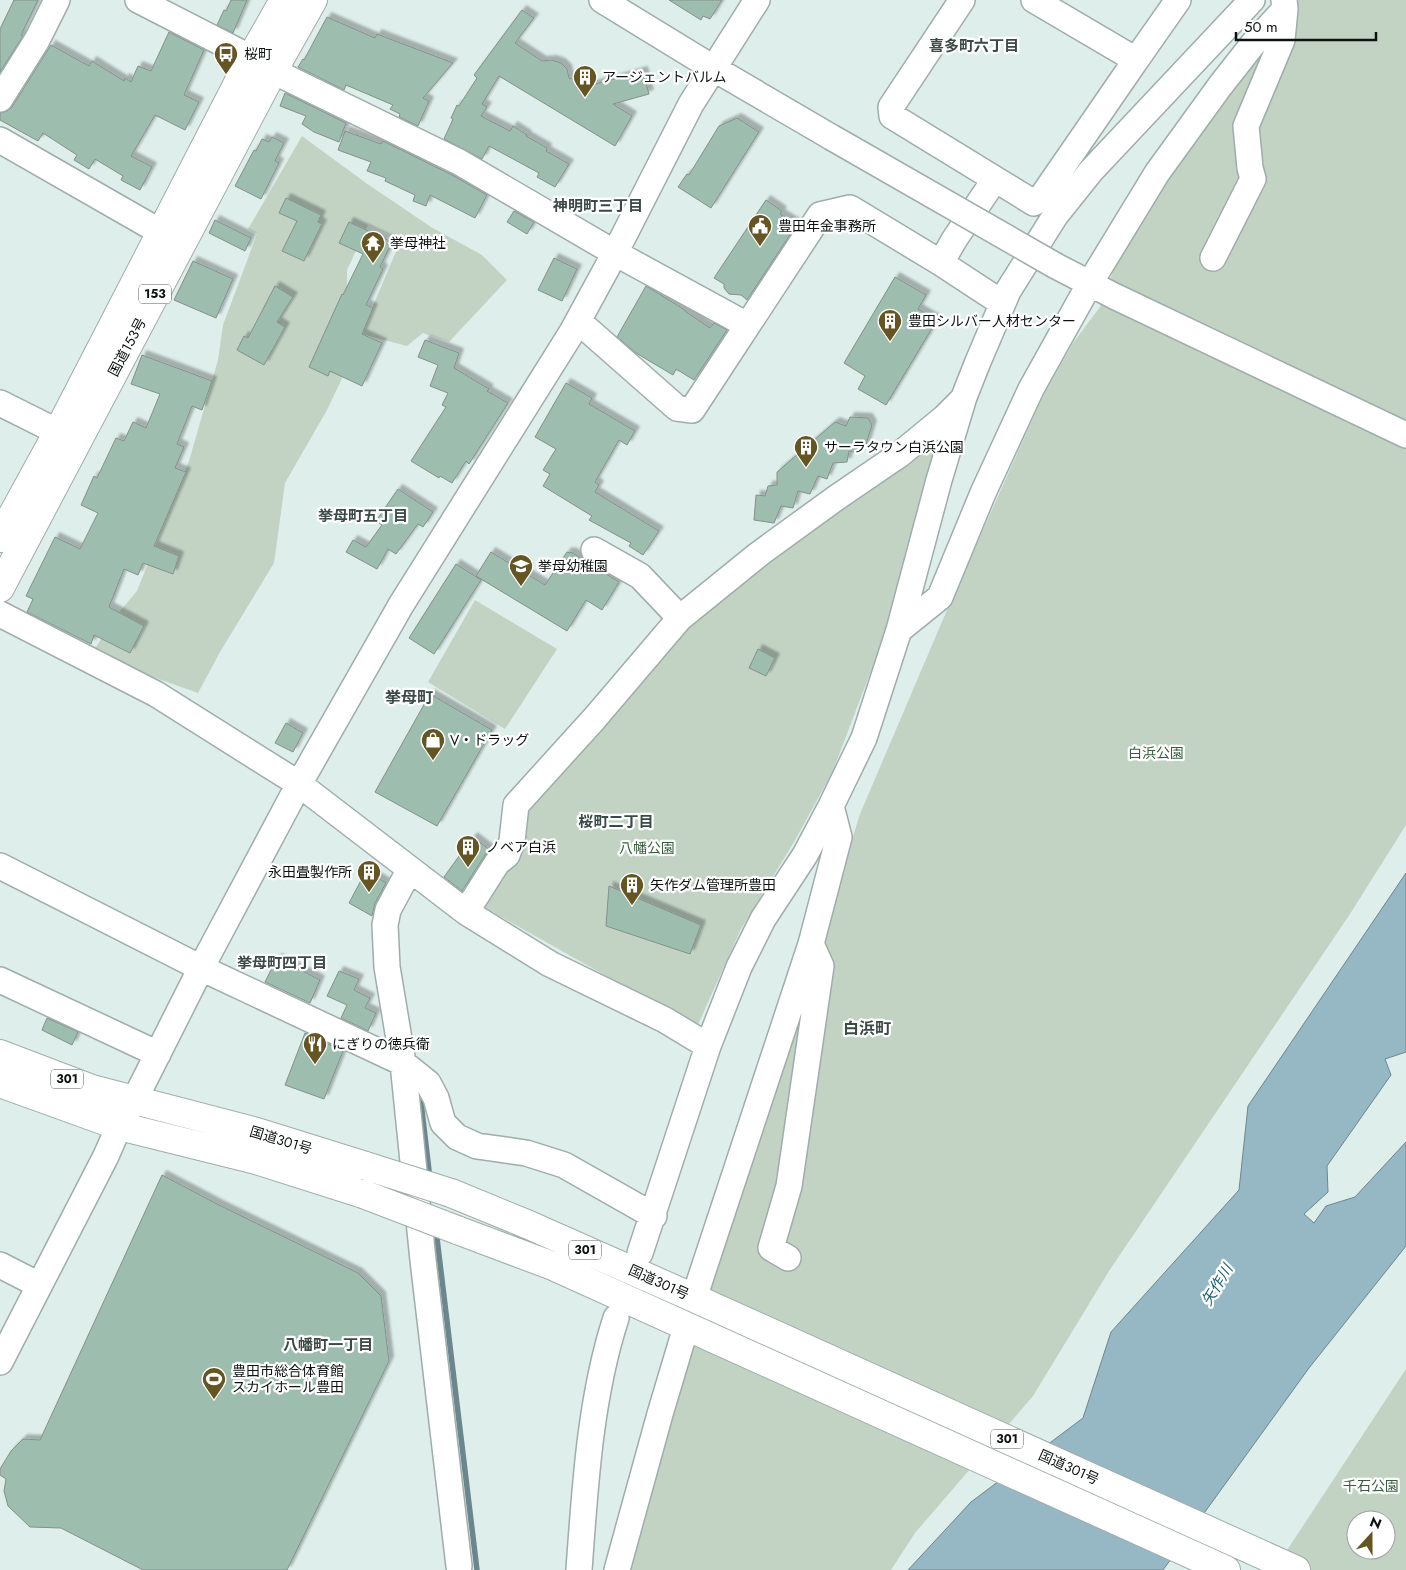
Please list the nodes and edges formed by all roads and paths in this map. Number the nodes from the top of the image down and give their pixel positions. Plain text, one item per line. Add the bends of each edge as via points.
1 (57, 0) edge
2 (138, 0) edge
3 (284, 0) edge
4 (313, 0) edge
5 (602, 0) edge
6 (757, 0) edge
7 (962, 0) edge
8 (1178, 0) edge
9 (1252, 0) edge
10 (1044, 5) edge
11 (1285, 5) edge
12 (1136, 60) junction
13 (262, 64) junction
14 (713, 68) junction
15 (0, 99) edge
16 (0, 140) edge
17 (995, 179) junction
18 (171, 239) junction
19 (615, 253) junction
20 (1213, 258) dead end
21 (941, 264) junction
22 (1090, 283) junction
23 (1002, 303) junction
24 (578, 321) junction
25 (747, 325) junction
26 (964, 397) junction
27 (0, 403) edge
28 (58, 432) junction
29 (1406, 436) edge
30 (0, 538) edge
31 (594, 550) dead end
32 (0, 588) edge
33 (0, 614) edge
34 (680, 618) junction
35 (899, 630) junction
36 (299, 784) junction
37 (831, 806) junction
38 (1, 869) edge
39 (412, 870) junction
40 (466, 912) junction
41 (811, 944) junction
42 (201, 968) junction
43 (0, 980) edge
44 (708, 1046) junction
45 (0, 1054) edge
46 (158, 1054) junction
47 (403, 1063) junction
48 (0, 1083) edge
49 (135, 1100) junction
50 (119, 1126) junction
51 (654, 1216) junction
52 (640, 1253) dead end
53 (788, 1258) dead end
54 (0, 1265) edge
55 (39, 1285) junction
56 (694, 1298) junction
57 (616, 1318) dead end
58 (686, 1327) junction
59 (0, 1362) edge
60 (459, 1566) dead end
61 (579, 1570) edge
62 (617, 1570) edge
63 (1226, 1570) edge
64 (1296, 1570) edge

1 - 15 street via 37,40
2 - 13 street
3 - 13 highway, 国道153号 / 153
4 - 13 highway, 国道153号 / 153
5 - 14 street
6 - 14 street
7 - 17 street via 890,107 892,116
8 - 12 street
9 - 23 street via 1091,171 1055,216
10 - 12 street
11 - 20 street via 1282,40 1246,126 1253,179
11 - 22 street via 1247,51 1157,174
12 - 17 street via 1043,195 1034,203
13 - 18 highway, 国道153号 / 153
13 - 19 street via 459,162
14 - 19 street via 691,104
14 - 22 street, bridge
16 - 18 street
17 - 21 street
18 - 28 highway, 国道153号 / 153
18 - 32 highway, 国道153号 / 153
19 - 24 street
19 - 25 street
21 - 23 street
21 - 25 street via 850,208 820,215
22 - 29 street
22 - 35 street via 1031,389 940,597
23 - 26 street
24 - 25 street via 677,408 692,410
24 - 36 street via 401,605
26 - 34 street via 899,455 759,554
26 - 35 street
27 - 28 street
28 - 30 highway, 国道153号 / 153
31 - 34 street via 646,584
33 - 36 street via 156,694
34 - 40 street via 516,805 507,855 497,863
35 - 37 street via 864,738
36 - 39 street
36 - 42 street
37 - 41 street via 839,837
37 - 44 street via 738,967
38 - 42 street
39 - 40 street
39 - 47 street via 388,910 385,925
40 - 44 street via 550,964 665,1020
41 - 53 street via 821,966 789,1186 771,1248
41 - 56 street
42 - 46 street
42 - 47 street
43 - 46 street
44 - 51 street
45 - 49 highway, 国道301号 / 301 via 92,1089
46 - 49 street
47 - 51 street via 428,1083 443,1123 457,1137 477,1146 526,1153 564,1165
47 - 60 street
48 - 50 highway, 国道301号 / 301
49 - 50 street
49 - 56 highway, 国道301号 / 301, bridge via 257,1132 451,1193
50 - 55 street
50 - 58 highway, 国道301号 / 301, bridge via 256,1160 363,1194 553,1266
51 - 52 street
54 - 55 street
55 - 59 street
56 - 64 highway, 国道301号 / 301
57 - 61 street via 594,1416
58 - 62 street
58 - 63 highway, 国道301号 / 301

